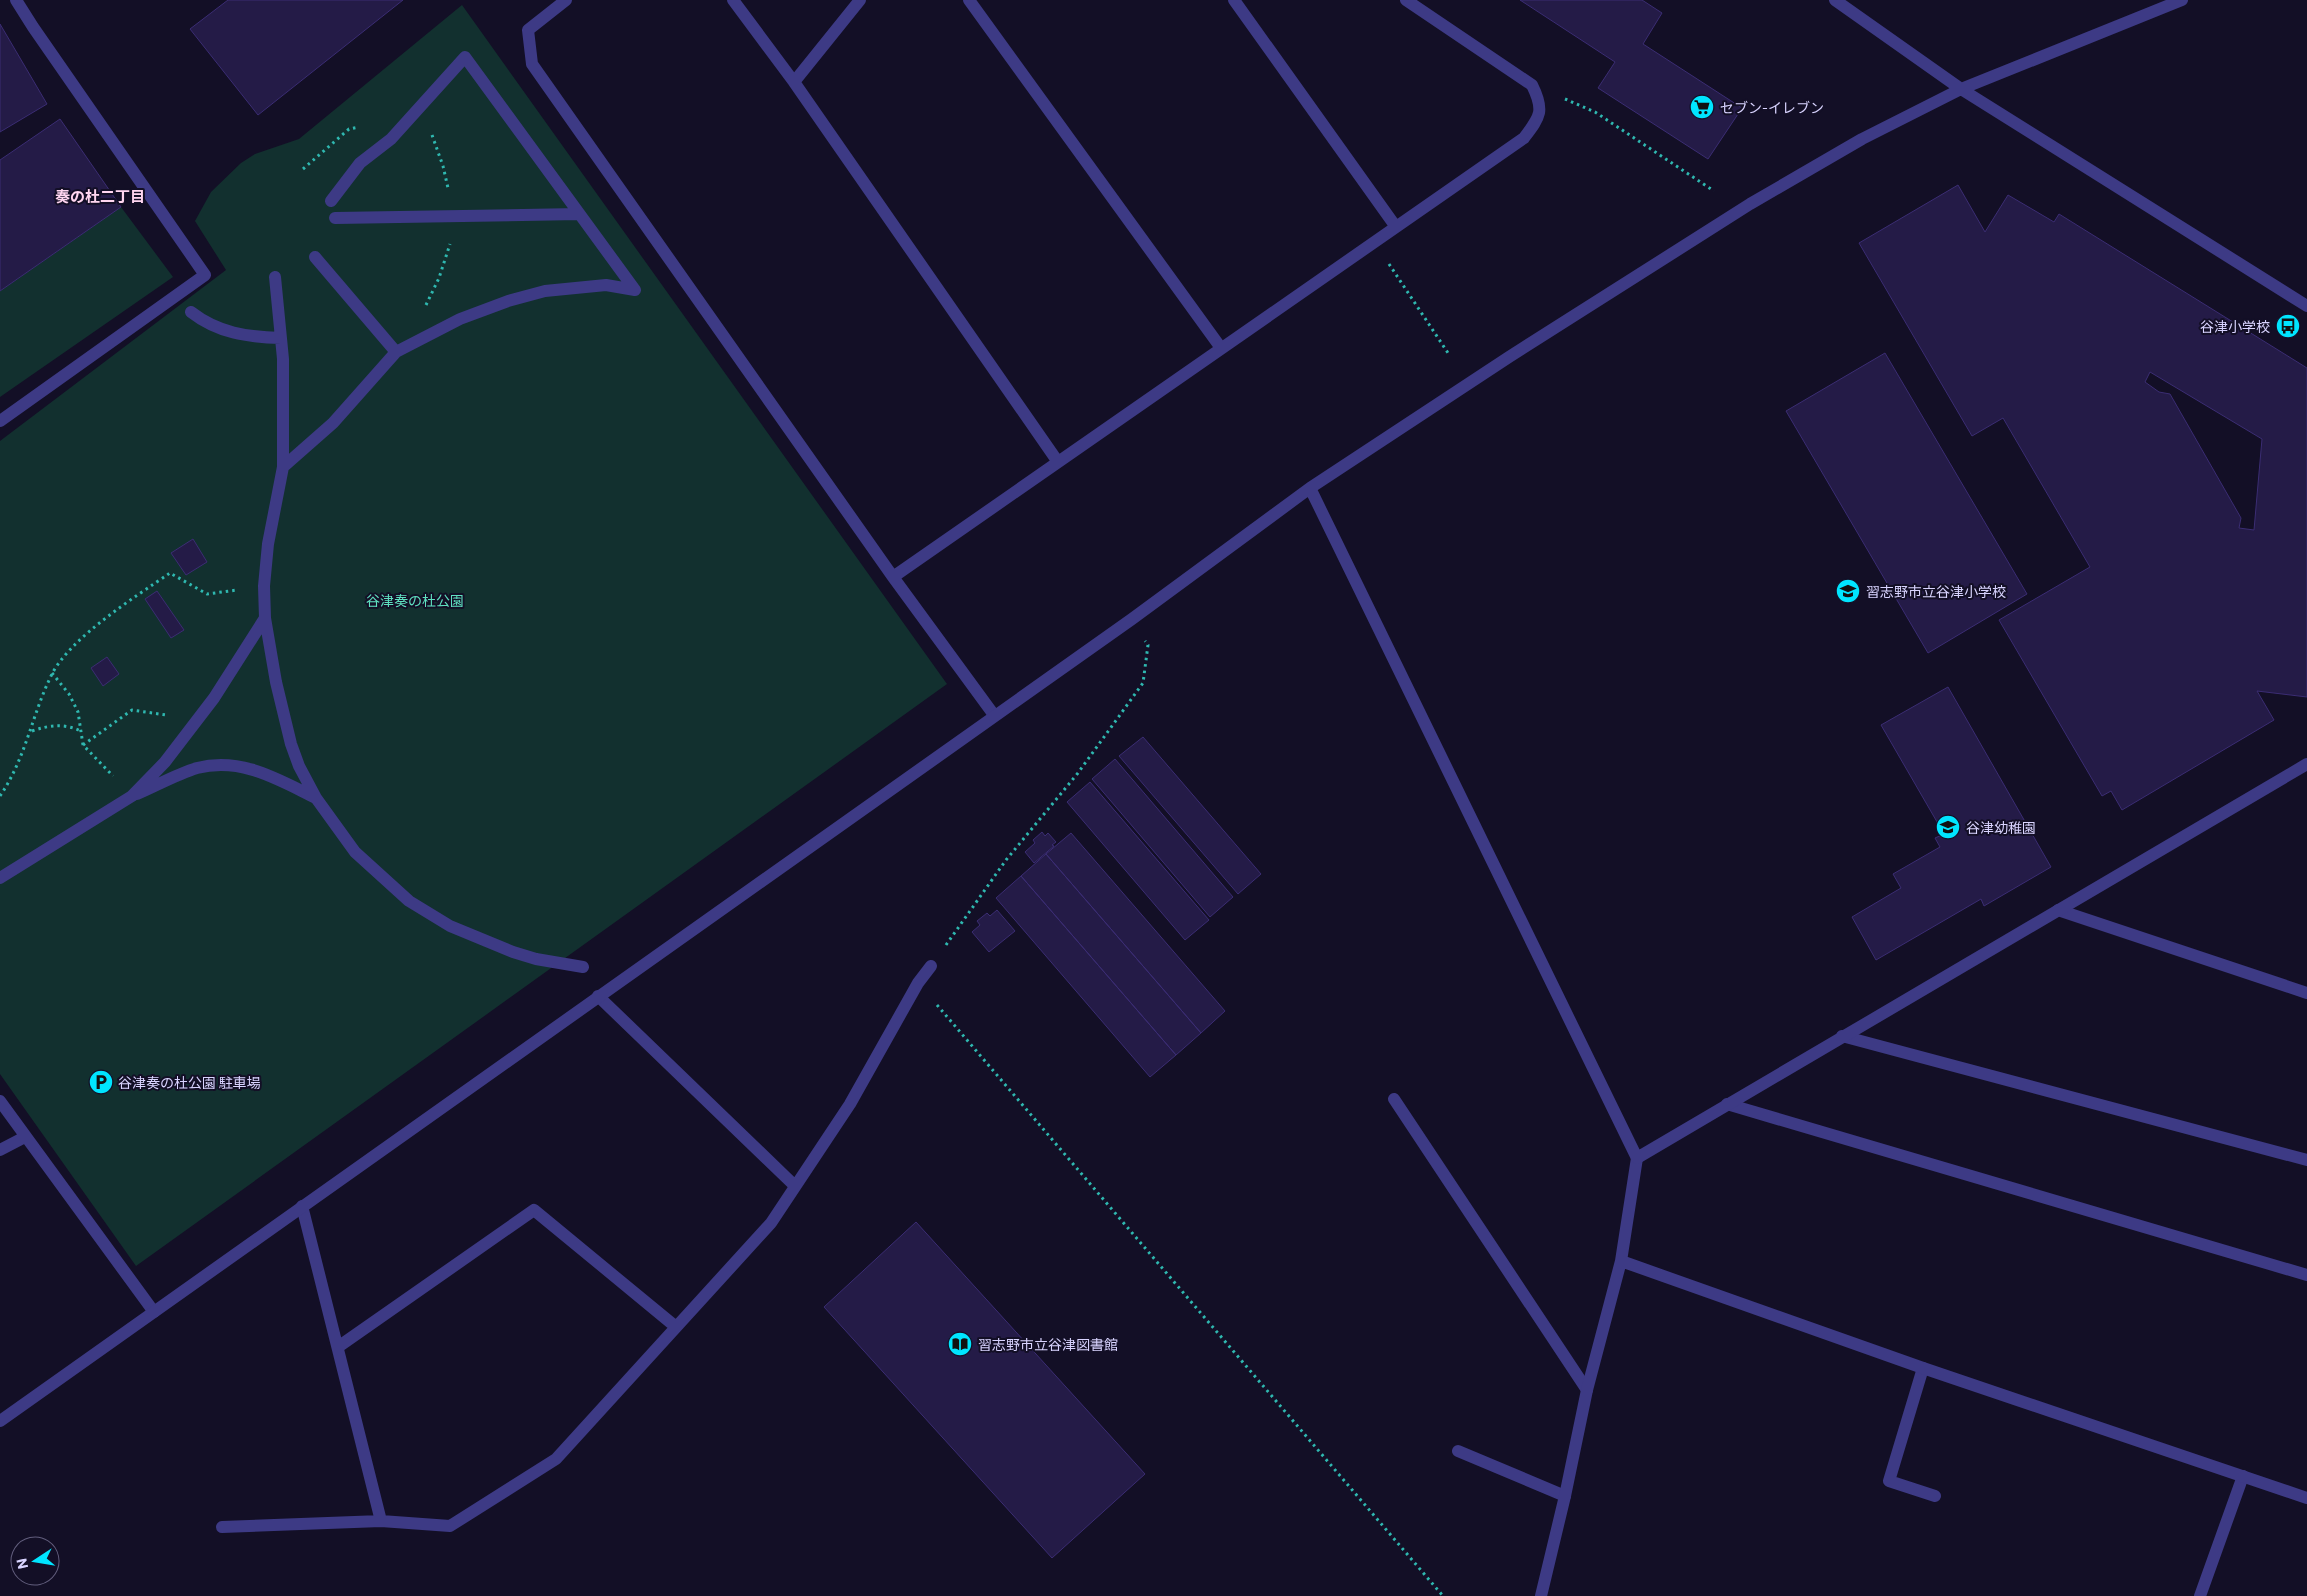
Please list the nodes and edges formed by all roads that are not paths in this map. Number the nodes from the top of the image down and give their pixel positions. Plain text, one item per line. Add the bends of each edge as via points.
1 (16, 0) edge
2 (566, 0) edge
3 (733, 0) edge
4 (860, 0) edge
5 (969, 0) edge
6 (1234, 0) edge
7 (1406, 0) edge
8 (1835, 0) edge
9 (2182, 0) edge
10 (794, 82) junction
11 (1961, 89) junction
12 (331, 201) dead end
13 (579, 214) junction
14 (335, 218) dead end
15 (1396, 227) junction
16 (315, 257) dead end
17 (276, 277) dead end
18 (2307, 306) edge
19 (191, 312) dead end
20 (280, 338) junction
21 (1221, 348) junction
22 (396, 352) junction
23 (0, 421) edge
24 (1058, 462) junction
25 (283, 467) junction
26 (1310, 488) junction
27 (893, 577) junction
28 (265, 618) junction
29 (994, 715) junction
30 (2307, 764) edge
31 (132, 796) junction
32 (316, 798) junction
33 (0, 878) edge
34 (2058, 910) junction
35 (931, 966) road end
36 (583, 967) dead end
37 (2307, 993) edge
38 (598, 996) junction
39 (1842, 1036) junction
40 (1394, 1099) dead end
41 (0, 1101) edge
42 (1727, 1104) junction
43 (26, 1137) junction
44 (0, 1150) edge
45 (1637, 1158) junction
46 (2307, 1160) edge
47 (795, 1186) junction
48 (302, 1206) junction
49 (1621, 1261) junction
50 (2307, 1275) edge
51 (154, 1312) junction
52 (676, 1327) junction
53 (338, 1347) junction
54 (1923, 1368) junction
55 (1587, 1390) junction
56 (0, 1421) edge
57 (1458, 1451) dead end
58 (2243, 1476) junction
59 (1566, 1496) junction
60 (1936, 1496) dead end
61 (2307, 1498) edge
62 (381, 1521) junction
63 (222, 1527) dead end
64 (1541, 1596) edge
65 (2200, 1596) edge

1 - 23 street via 205,275
2 - 27 street via 528,30 532,64
3 - 10 street
4 - 10 street
5 - 21 street
6 - 15 street
7 - 15 street via 1532,85 1540,101 1539,118 1524,138
8 - 11 street
9 - 11 street
10 - 24 street
11 - 18 street
11 - 26 street via 1862,139 1750,204
12 - 13 street via 360,163 391,139 465,57
13 - 14 street
13 - 22 street via 635,290 606,285 545,291 460,319
15 - 21 street
16 - 22 street
17 - 20 street
19 - 20 street via 212,326 236,335
20 - 25 street
21 - 24 street
22 - 25 street via 333,423
24 - 27 street
25 - 28 street via 268,544
26 - 29 street via 1132,619
26 - 45 street
27 - 29 street
28 - 31 street via 235,668 165,762
28 - 32 street via 291,744
29 - 38 street
30 - 34 street
31 - 32 street via 197,768 221,765 246,766
31 - 33 street
32 - 36 street via 355,852 409,900 450,926 513,952
34 - 37 street
34 - 39 street
35 - 47 street via 918,983 850,1104
38 - 47 street
38 - 48 street
39 - 42 street
39 - 46 street
40 - 55 street
41 - 43 street
42 - 45 street
42 - 50 street
43 - 44 street
43 - 51 street
45 - 49 street
47 - 52 street via 770,1222
48 - 51 street
48 - 53 street
49 - 54 street
49 - 55 street
51 - 56 street
52 - 53 street via 534,1210
52 - 62 street via 556,1459 450,1526
53 - 62 street
54 - 58 street
54 - 60 street via 1889,1481
55 - 59 street
57 - 59 street
58 - 61 street
58 - 65 street
59 - 64 street
62 - 63 street

